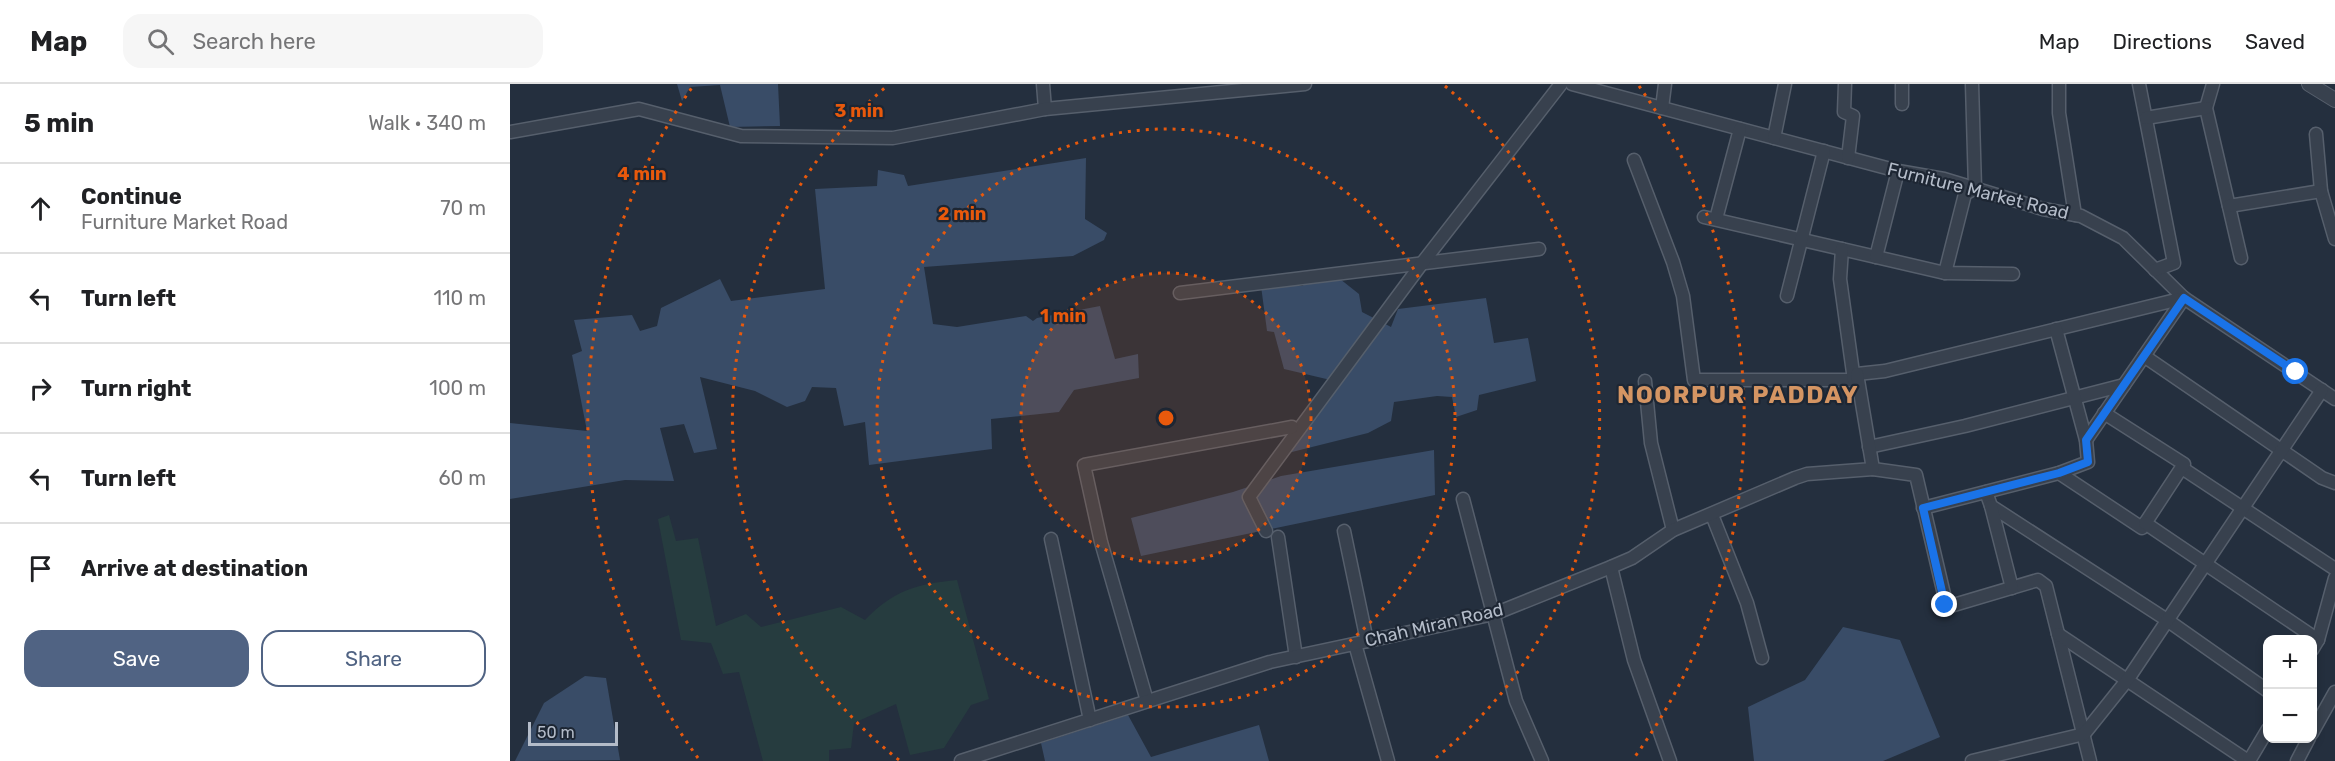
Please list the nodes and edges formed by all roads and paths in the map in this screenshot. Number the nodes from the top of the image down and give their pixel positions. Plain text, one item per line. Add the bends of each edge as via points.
1 (1043, 84) edge
2 (1305, 84) edge
3 (1561, 84) edge
4 (1572, 84) edge
5 (1665, 84) edge
6 (1785, 84) edge
7 (1845, 84) edge
8 (1902, 84) edge
9 (1972, 84) edge
10 (2059, 84) edge
11 (2139, 84) edge
12 (2213, 84) edge
13 (2309, 84) edge
14 (2335, 100) edge
15 (1902, 104) dead end
16 (1662, 108) junction
17 (2206, 108) junction
18 (1045, 109) junction
19 (2146, 118) junction
20 (1740, 129) junction
21 (510, 132) edge
22 (2316, 134) dead end
23 (1774, 138) junction
24 (1824, 152) junction
25 (1848, 158) junction
26 (1634, 160) dead end
27 (1898, 171) junction
28 (1976, 188) junction
29 (2321, 191) junction
30 (2229, 206) junction
31 (2075, 215) junction
32 (1801, 239) junction
33 (2335, 239) edge
34 (1539, 249) dead end
35 (1842, 249) junction
36 (1876, 257) junction
37 (2241, 258) dead end
38 (1423, 262) junction
39 (2155, 270) junction
40 (1945, 273) junction
41 (2013, 274) dead end
42 (1180, 293) dead end
43 (1787, 296) dead end
44 (2184, 298) junction
45 (2056, 329) junction
46 (2144, 356) junction
47 (1856, 377) junction
48 (1645, 381) dead end
49 (2124, 385) junction
50 (2322, 390) junction
51 (2074, 398) junction
52 (2335, 399) edge
53 (2104, 413) junction
54 (1293, 427) dead end
55 (2086, 440) junction
56 (1869, 447) junction
57 (2282, 450) junction
58 (2182, 468) junction
59 (1873, 469) junction
60 (2059, 473) junction
61 (2335, 483) edge
62 (1986, 492) junction
63 (1463, 499) dead end
64 (1991, 506) junction
65 (1923, 508) junction
66 (2242, 508) junction
67 (1712, 514) junction
68 (2145, 523) junction
69 (1673, 530) junction
70 (1266, 531) dead end
71 (1344, 531) dead end
72 (1278, 537) dead end
73 (1050, 539) dead end
74 (2205, 564) junction
75 (1611, 567) junction
76 (2335, 569) edge
77 (2335, 578) edge
78 (2012, 588) junction
79 (1494, 614) junction
80 (2168, 620) junction
81 (2058, 634) junction
82 (2301, 635) edge
83 (2317, 638) edge
84 (1361, 643) junction
85 (1296, 657) junction
86 (1762, 658) dead end
87 (2128, 679) junction
88 (2265, 689) edge
89 (2335, 692) edge
90 (1147, 701) junction
91 (1090, 720) junction
92 (2317, 726) edge
93 (2084, 734) junction
94 (2263, 737) edge
95 (2306, 743) edge
96 (1005, 747) junction
97 (1988, 759) edge
98 (961, 761) edge
99 (1007, 761) edge
100 (1389, 761) edge
101 (1542, 761) edge
102 (1670, 761) edge
103 (1972, 761) edge
104 (2090, 761) edge
105 (2249, 761) edge
106 (2297, 761) edge

1 - 18 street
2 - 18 street
3 - 38 street
4 - 16 street, Furniture Market Road
5 - 16 street
6 - 23 street
7 - 25 street via 1844,112 1853,116
8 - 15 street
9 - 28 street
10 - 31 street
11 - 19 street
12 - 17 street
13 - 14 street
16 - 20 street, Furniture Market Road
17 - 19 street
17 - 30 street
18 - 21 street via 893,138 741,136 639,109
19 - 39 street via 2174,263
20 - 23 street, Furniture Market Road
20 - 32 street via 1710,218
22 - 29 street
23 - 24 street, Furniture Market Road
24 - 25 street, Furniture Market Road
24 - 32 street
25 - 27 street, Furniture Market Road
26 - 47 street via 1683,296 1694,380
27 - 28 street, Furniture Market Road
27 - 36 street
28 - 31 street, Furniture Market Road
28 - 40 street via 1965,194
29 - 30 street
29 - 33 street
30 - 37 street
31 - 39 street, Furniture Market Road via 2123,238
32 - 35 street
32 - 43 street
34 - 38 street
35 - 36 street
35 - 47 street via 1840,279
36 - 40 street
38 - 42 street
38 - 70 street via 1249,497
39 - 44 street, Furniture Market Road
40 - 41 street
44 - 45 street
44 - 46 street
44 - 50 street, Furniture Market Road
45 - 47 street
45 - 51 street
46 - 49 street
46 - 57 street
47 - 56 street
48 - 69 street via 1651,443
49 - 51 street
49 - 53 street
50 - 52 street, Furniture Market Road
50 - 57 street
51 - 55 street
51 - 56 street
53 - 55 street
53 - 58 street via 2183,463
54 - 90 street via 1084,465 1101,542
55 - 60 street via 2088,462
56 - 59 street
57 - 61 street
57 - 66 street
58 - 66 street
58 - 68 street
59 - 65 street, Chah Miran Road via 1916,476
59 - 67 street, Chah Miran Road via 1807,474
60 - 62 street
60 - 68 street via 2139,528
62 - 64 street
62 - 65 street
63 - 79 street
64 - 78 street
64 - 80 street
65 - 78 street via 1947,607
66 - 74 street
66 - 76 street
67 - 69 street, Chah Miran Road
67 - 86 street via 1747,603
68 - 74 street
69 - 75 street, Chah Miran Road via 1632,558
71 - 84 street
72 - 85 street
73 - 91 street
74 - 80 street
74 - 82 street
75 - 79 street, Chah Miran Road
75 - 102 street via 1634,660
77 - 83 street
78 - 81 street via 2042,581
79 - 84 street, Chah Miran Road
79 - 101 street via 1516,700
80 - 87 street
80 - 88 street
81 - 87 street
81 - 93 street
84 - 85 street, Chah Miran Road
84 - 100 street
85 - 90 street, Chah Miran Road
87 - 93 street
87 - 105 street
89 - 92 street
90 - 91 street, Chah Miran Road
91 - 96 street, Chah Miran Road
93 - 97 street
93 - 104 street
94 - 105 street
95 - 106 street
96 - 98 street, Chah Miran Road
96 - 99 street
97 - 103 street

